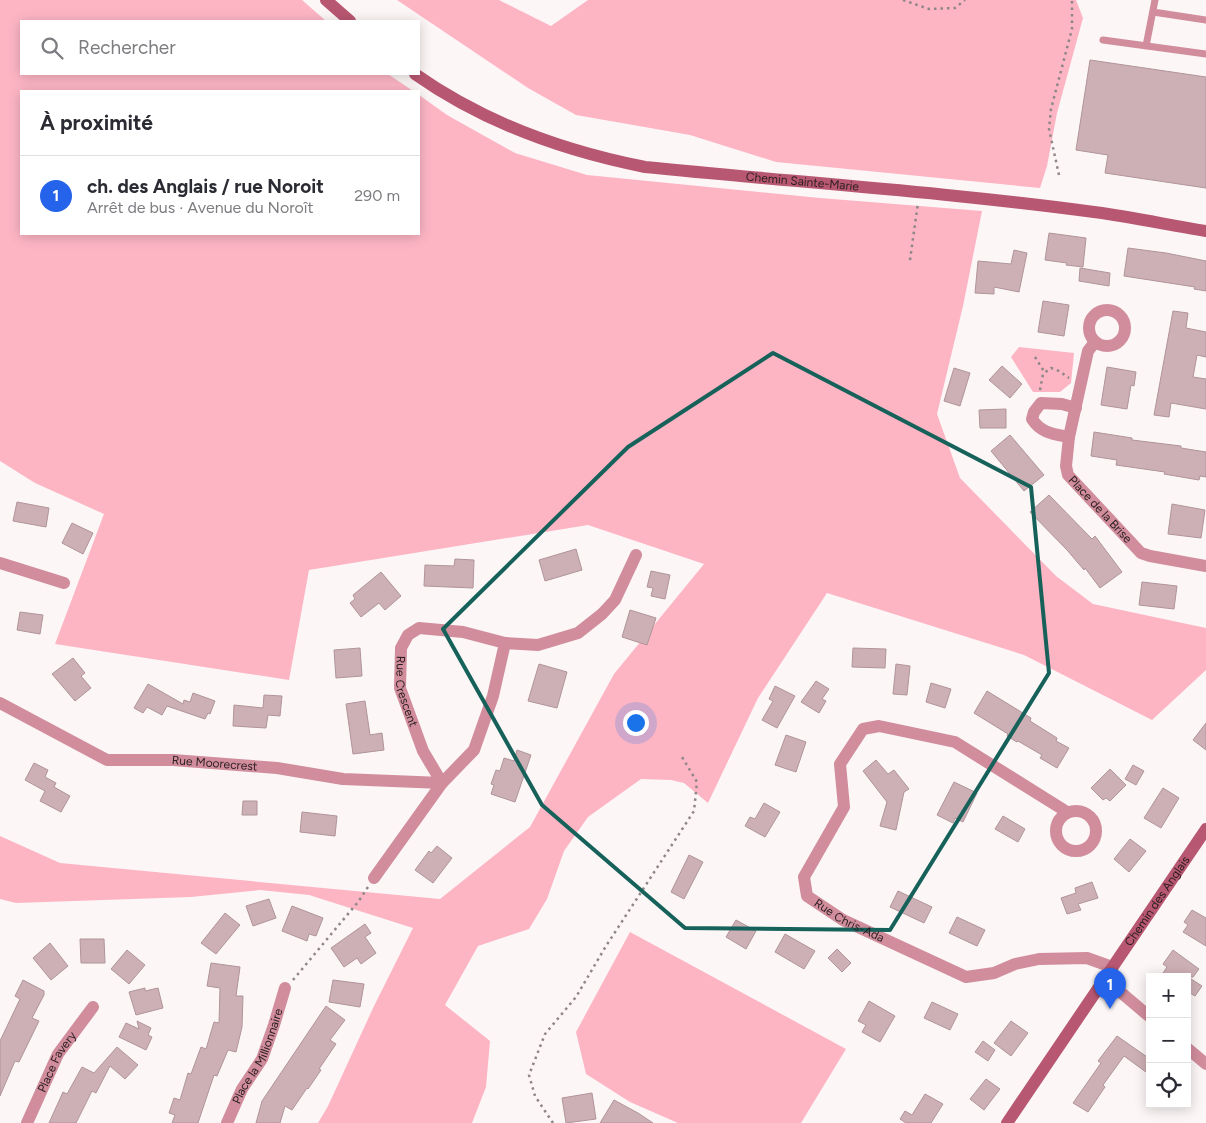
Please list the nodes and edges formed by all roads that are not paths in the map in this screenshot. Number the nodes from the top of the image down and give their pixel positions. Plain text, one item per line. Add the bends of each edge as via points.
1 (326, 0) edge
2 (1155, 0) edge
3 (1153, 12) junction
4 (349, 20) edge
5 (1206, 20) edge
6 (1103, 40) dead end
7 (1146, 46) junction
8 (1206, 54) edge
9 (416, 75) edge
10 (1206, 231) edge
11 (1095, 342) dead end
12 (1076, 408) junction
13 (1069, 437) junction
14 (636, 555) dead end
15 (0, 562) edge
16 (1206, 566) edge
17 (64, 583) dead end
18 (505, 643) junction
19 (0, 704) edge
20 (442, 782) junction
21 (1067, 812) dead end
22 (1206, 830) edge
23 (374, 878) road end
24 (1112, 967) junction
25 (1105, 979) junction
26 (285, 988) road end
27 (93, 1008) dead end
28 (1146, 1014) edge
29 (1191, 1051) edge
30 (1206, 1064) edge
31 (28, 1123) edge
32 (227, 1123) edge
33 (1007, 1123) edge

1 - 4 street
2 - 3 lane
3 - 5 lane
3 - 7 lane
6 - 7 lane
7 - 8 lane
9 - 10 street, Chemin Sainte-Marie via 474,109 523,132 607,160 646,167 1096,212
11 - 12 street, Place de la Brise via 1088,351
12 - 13 street, Place de la Brise
12 - 13 street via 1041,403 1032,419 1037,428 1046,433
13 - 16 street, Place de la Brise via 1068,476 1141,553
14 - 18 street, Rue Crescent via 616,600 578,633 538,645
15 - 17 street
18 - 20 street via 493,696 474,750
18 - 20 street, Rue Crescent via 463,632 419,628 408,635 401,648 400,688 423,751
19 - 20 street, Rue Moorecrest via 107,760 183,761 277,768 343,780
20 - 23 street
21 - 24 street, Rue Chris-Ada via 955,742 879,726 863,729 840,764 844,807 804,877 807,896 843,920 966,977 994,973 1040,959 1087,958
22 - 24 street, Chemin des Anglais
24 - 25 street, Chemin des Anglais
25 - 28 street
25 - 33 street, Chemin des Anglais
26 - 32 street, Place la Millionnaire via 262,1059 242,1089
27 - 31 street, Place Favery via 58,1054
29 - 30 street

